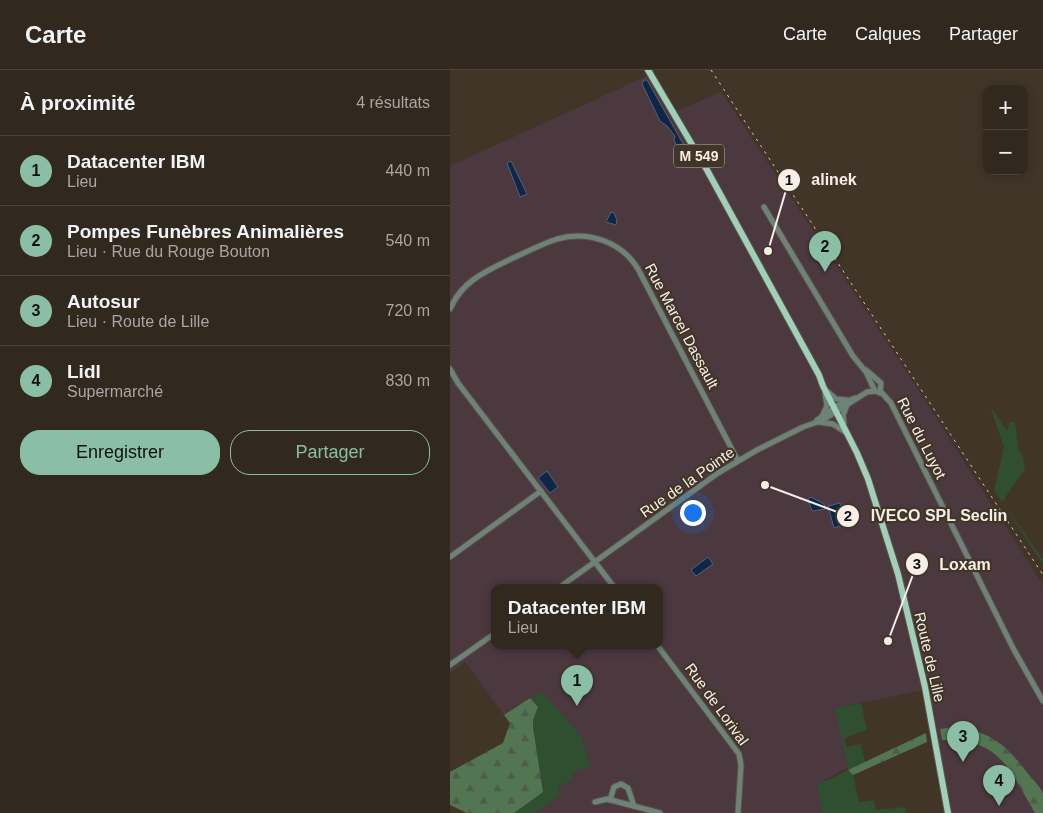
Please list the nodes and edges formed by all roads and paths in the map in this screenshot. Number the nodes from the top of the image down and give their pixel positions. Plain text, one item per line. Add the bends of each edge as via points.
1 (648, 70) edge
2 (764, 208) dead end
3 (450, 309) edge
4 (860, 365) junction
5 (450, 369) edge
6 (879, 380) junction
7 (870, 382) junction
8 (823, 386) junction
9 (877, 392) junction
10 (858, 396) junction
11 (848, 402) junction
12 (835, 410) junction
13 (819, 420) junction
14 (848, 435) junction
15 (738, 461) junction
16 (541, 491) junction
17 (450, 557) edge
18 (595, 562) junction
19 (564, 584) edge
20 (612, 584) edge
21 (491, 636) edge
22 (660, 649) edge
23 (450, 665) edge
24 (1043, 701) edge
25 (610, 800) junction
26 (596, 802) dead end
27 (634, 806) junction
28 (660, 813) edge
29 (738, 813) edge
30 (949, 813) edge

1 - 8 main road, M 549 via 707,170
2 - 4 street
3 - 15 street, Rue Marcel Dassault via 460,292 479,275 550,241 579,236 610,243 627,254 638,269
4 - 6 street
4 - 7 street
5 - 16 street
6 - 7 street
6 - 9 street via 881,385
7 - 9 street
7 - 10 street
8 - 11 street via 834,398
8 - 12 main road, M 549
8 - 13 street via 827,406
9 - 10 street, Rue du Luyot
9 - 24 street, Rue du Luyot via 891,403
10 - 11 street, Rue du Luyot
11 - 12 street, Rue du Luyot
11 - 14 street via 843,417
12 - 13 street, Rue de la Pointe
12 - 14 main road, Route de Lille / M 549
13 - 14 street via 837,425
13 - 15 street, Rue de la Pointe
14 - 30 main road, Route de Lille / M 549 via 870,486 901,584
15 - 18 street, Rue de la Pointe
16 - 17 street
16 - 18 street
18 - 19 street, Rue de la Pointe
18 - 20 street
21 - 23 street
22 - 29 street, Rue de Lorival via 739,754
25 - 26 street
25 - 27 street
25 - 27 street via 614,787 621,784 628,788
27 - 28 street

